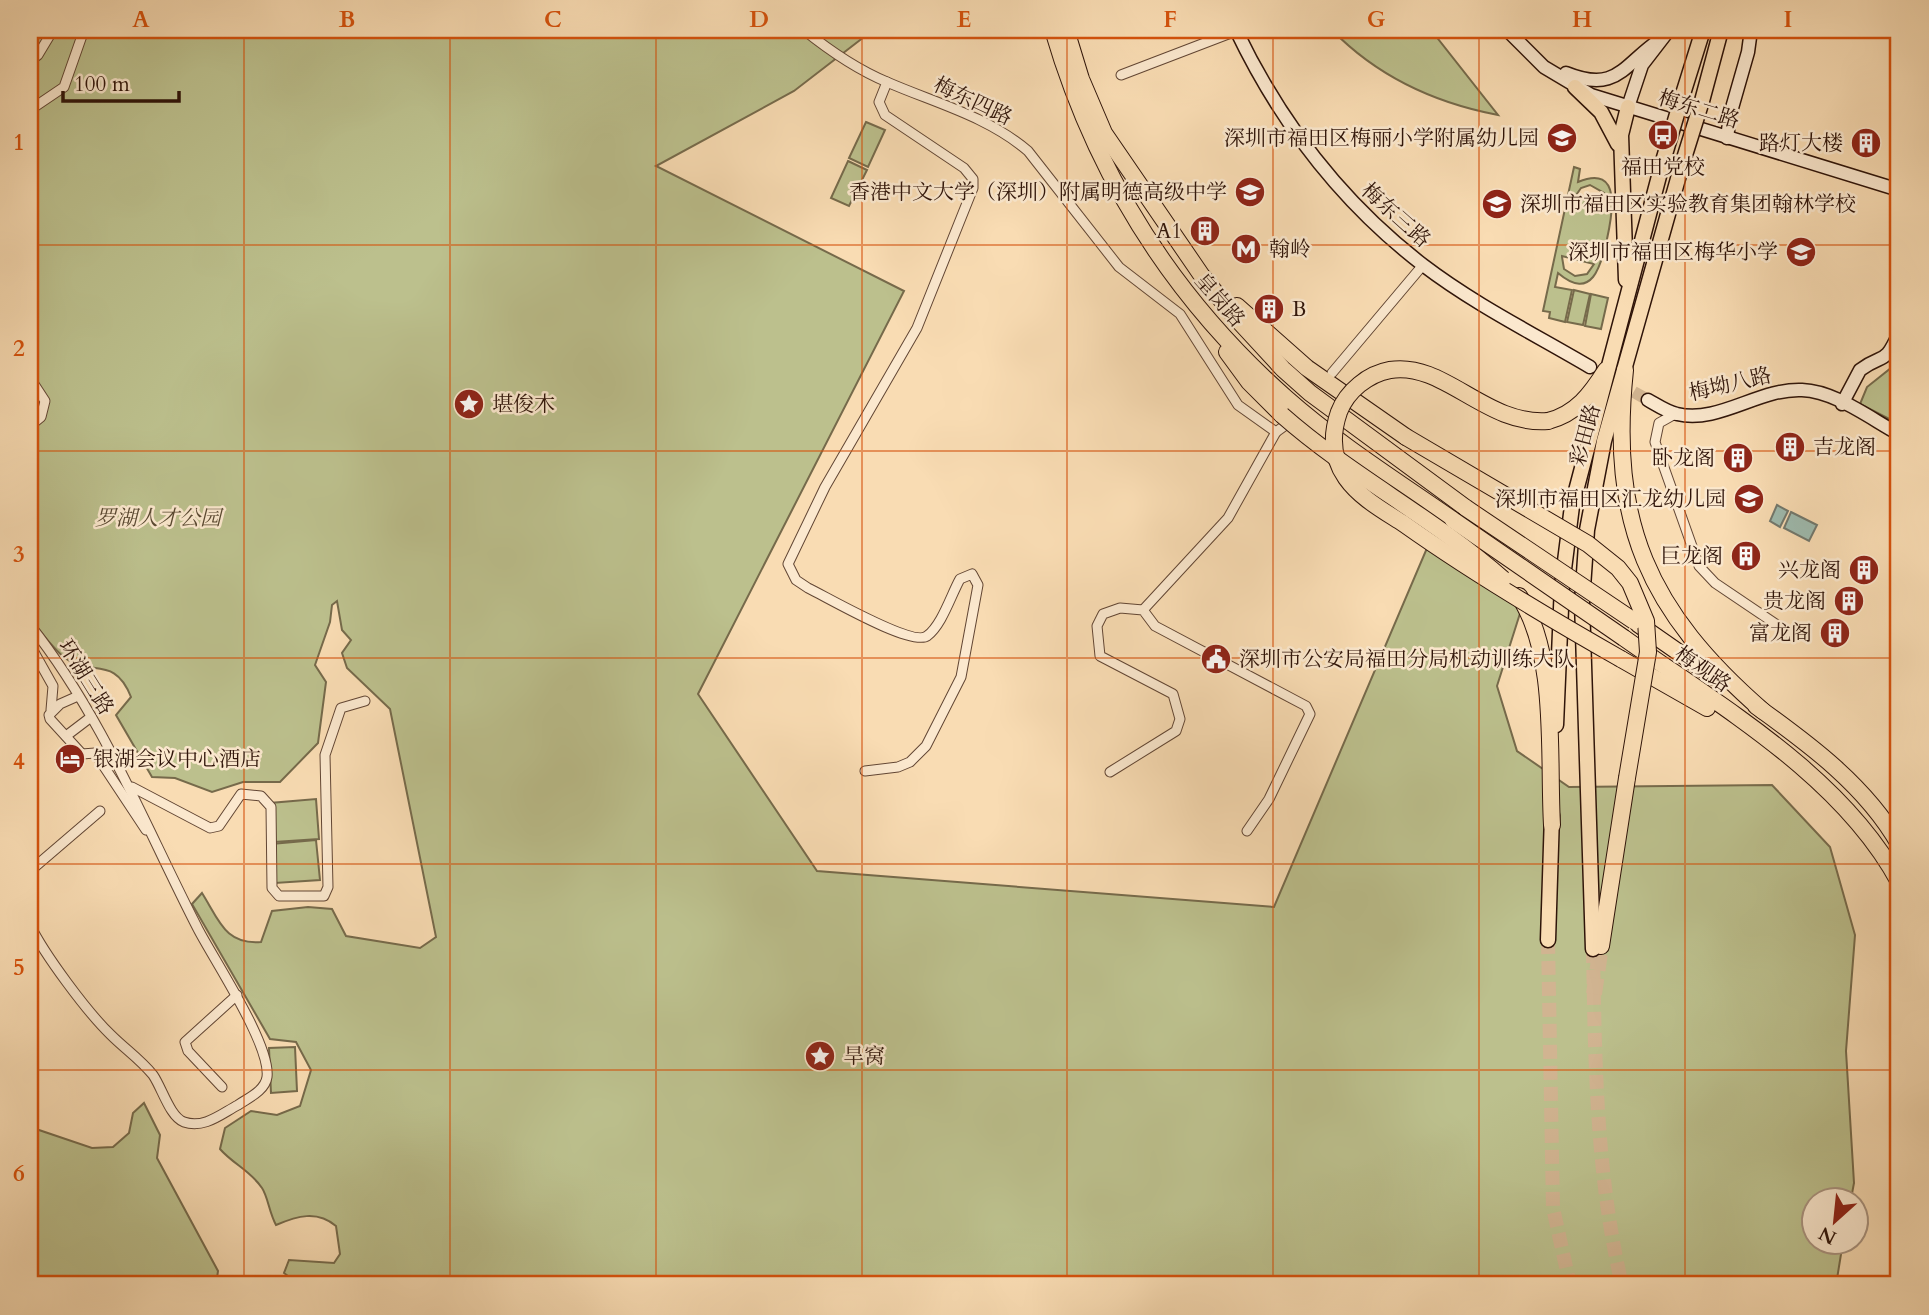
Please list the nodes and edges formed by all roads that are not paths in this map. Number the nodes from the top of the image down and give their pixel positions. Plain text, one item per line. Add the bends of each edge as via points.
1 (53, 30) edge
2 (84, 30) edge
3 (804, 30) edge
4 (1053, 30) edge
5 (1066, 30) edge
6 (1236, 30) edge
7 (1507, 30) edge
8 (1518, 30) edge
9 (1703, 30) edge
10 (1723, 30) edge
11 (1751, 30) edge
12 (1665, 34) edge
13 (30, 61) edge
14 (1566, 74) junction
15 (1121, 75) dead end
16 (887, 82) junction
17 (1575, 88) junction
18 (1628, 104) junction
19 (30, 110) edge
20 (1728, 134) junction
21 (1622, 155) junction
22 (1899, 182) edge
23 (1899, 190) edge
24 (1423, 265) junction
25 (1202, 276) junction
26 (1186, 296) junction
27 (1626, 296) junction
28 (1180, 314) junction
29 (1205, 318) junction
30 (1899, 332) edge
31 (1894, 356) edge
32 (1598, 368) junction
33 (1625, 370) junction
34 (1332, 373) dead end
35 (30, 378) edge
36 (1648, 400) tunnel mouth
37 (1842, 404) junction
38 (1675, 414) junction
39 (1284, 420) junction
40 (30, 426) edge
41 (1276, 432) junction
42 (1899, 434) edge
43 (1466, 508) joint
44 (1453, 520) joint
45 (1143, 610) junction
46 (30, 625) edge
47 (1789, 633) dead end
48 (30, 645) edge
49 (78, 696) junction
50 (365, 701) dead end
51 (1763, 711) junction
52 (50, 713) junction
53 (91, 717) junction
54 (66, 736) junction
55 (1781, 751) junction
56 (865, 771) dead end
57 (1110, 772) dead end
58 (132, 787) junction
59 (100, 811) dead end
60 (1552, 825) junction
61 (1247, 831) dead end
62 (1899, 844) edge
63 (158, 845) junction
64 (30, 871) edge
65 (1899, 882) edge
66 (30, 925) edge
67 (1548, 940) tunnel mouth
68 (1597, 947) joint
69 (237, 995) junction
70 (222, 1087) dead end

1 - 13 street
2 - 19 street via 64,87
3 - 16 street, 梅东四路 via 837,56
4 - 26 highway, 皇岗路 via 1081,112 1112,181
5 - 25 highway, 皇岗路 via 1104,133
6 - 15 street
6 - 24 street, 梅东三路 via 1306,149 1360,210
7 - 17 street, 梅东二路 via 1535,59
8 - 14 street, 梅东二路
9 - 27 main road, 彩田路, bridge
10 - 33 main road, 彩田路, bridge
11 - 20 street
12 - 14 street via 1608,79 1590,81
12 - 18 street via 1642,65
14 - 18 street, 梅东二路
16 - 28 street, 梅东四路 via 978,120 1028,151 1119,267
16 - 56 street via 879,102 885,115 970,173 973,188 917,328 825,487 788,564 796,580 808,588 918,639 930,634 960,579 972,574 978,585 961,677 926,746 898,767
17 - 18 street, 梅东二路
17 - 21 main road via 1601,112
18 - 20 street, 梅东二路
18 - 21 main road via 1621,129
20 - 22 street, 梅东二路
20 - 23 street, 梅东二路
21 - 27 main road
24 - 32 street, 梅东三路
24 - 34 street
25 - 43 highway, 皇岗路 via 1283,369 1345,421
25 - 68 highway, bridge via 1307,368 1406,437 1588,544 1630,583 1643,609 1648,645 1644,693
26 - 28 street
26 - 29 highway, 皇岗路
27 - 32 main road, 彩田路
28 - 41 street, 梅东四路 via 1231,397
29 - 39 highway via 1249,382
29 - 44 highway, 皇岗路 via 1305,413
30 - 31 street
31 - 37 street via 1860,369
32 - 55 highway, bridge via 1588,396 1570,412 1548,421 1518,421 1433,377 1388,370 1360,384 1341,407 1333,440 1335,455 1347,480 1372,502 1460,562
32 - 60 main road, 彩田路 via 1562,585
33 - 51 highway via 1621,466 1631,522 1645,562 1695,645
33 - 68 main road, 彩田路 via 1597,471 1583,565
35 - 40 street via 45,401 41,418
36 - 38 street
37 - 38 street, 梅坳八路 via 1818,392 1793,390 1702,415
37 - 42 street, 梅坳八路
38 - 47 street, 梅坳八路 via 1659,423 1655,442 1696,561 1710,580
39 - 41 street
39 - 60 highway, bridge via 1469,551 1503,579 1528,611 1541,650 1549,713
41 - 45 street via 1228,518
43 - 51 highway, 梅观路, bridge
44 - 55 highway, 梅观路, bridge
45 - 57 street via 1120,608 1103,614 1097,626 1100,656 1173,694 1180,719 1175,731
45 - 61 street via 1155,626 1306,706 1310,715 1269,799
46 - 49 street, 环湖三路
48 - 52 street via 53,686
49 - 52 street
49 - 53 street, 环湖三路
50 - 58 street via 341,708 325,755 328,887 324,896 279,896 272,888 271,807 261,796 241,793 215,828
51 - 62 highway, 梅观路 via 1850,780
52 - 54 street
53 - 54 street
53 - 58 street, 环湖三路
54 - 63 street via 83,755 95,753
55 - 65 highway, 梅观路 via 1849,812
58 - 63 street, 环湖三路
59 - 64 street
60 - 67 main road, 彩田路
63 - 69 street via 199,931
66 - 69 street via 93,1016 137,1056 184,1122 205,1123 252,1096 267,1078 266,1064
69 - 70 street via 185,1042

